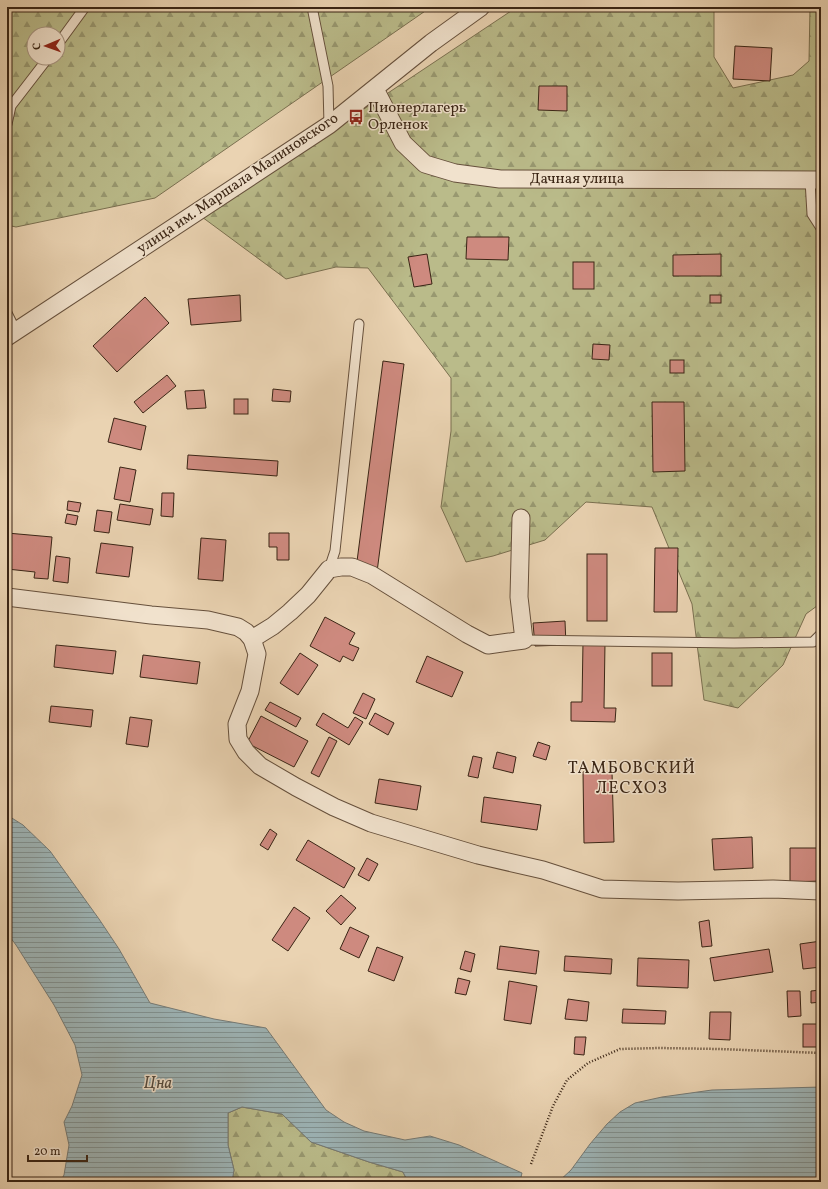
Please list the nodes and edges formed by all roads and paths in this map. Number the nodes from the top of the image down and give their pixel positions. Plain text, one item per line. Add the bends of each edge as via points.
1 (85, 7) edge
2 (312, 7) edge
3 (481, 7) edge
4 (66, 33) edge
5 (42, 66) edge
6 (375, 89) junction
7 (7, 124) edge
8 (329, 125) junction
9 (815, 180) edge
10 (821, 228) edge
11 (7, 313) edge
12 (359, 324) dead end
13 (12, 334) edge
14 (521, 518) dead end
15 (330, 569) junction
16 (7, 597) edge
17 (821, 634) edge
18 (252, 639) junction
19 (524, 640) junction
20 (821, 891) edge
21 (821, 1054) edge
22 (531, 1164) dead end

1 - 4 lane
2 - 8 lane via 328,86
3 - 6 street, улица им. Маршала Малиновского via 431,43
5 - 7 lane via 11,106
6 - 8 street, улица им. Маршала Малиновского
6 - 9 street, Дачная улица via 403,143 425,164 455,172 500,179
8 - 13 street, улица им. Маршала Малиновского
9 - 10 lane via 812,214
11 - 13 lane
12 - 15 lane via 335,551
14 - 19 street via 519,597
15 - 18 street via 290,612
15 - 19 street via 352,568 372,575 488,645
16 - 18 street via 208,620 238,627
17 - 19 lane via 813,642
18 - 20 street via 257,654 250,691 237,724 238,739 246,752 260,766 334,807 371,823 478,855 544,870 602,889
21 - 22 path via 719,1049 620,1049 588,1063 567,1080 553,1106

